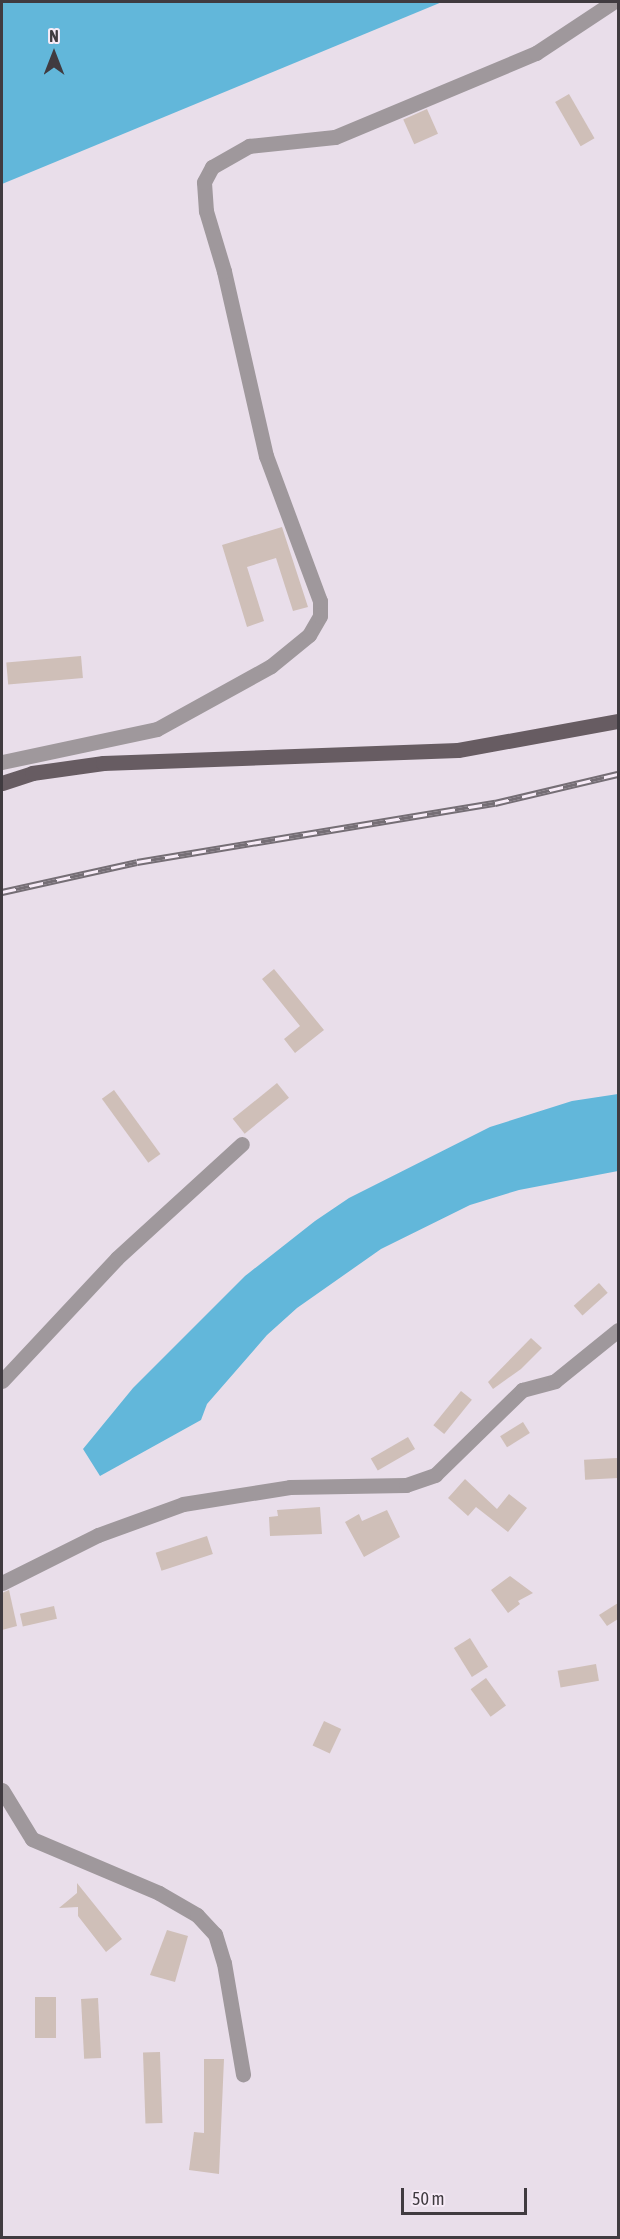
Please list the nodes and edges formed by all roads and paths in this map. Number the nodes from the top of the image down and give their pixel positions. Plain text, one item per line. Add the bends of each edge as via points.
1 (613, 2) edge
2 (618, 721) edge
3 (2, 762) edge
4 (2, 783) edge
5 (242, 1143) dead end
6 (618, 1330) edge
7 (2, 1381) edge
8 (2, 1583) edge
9 (2, 1790) edge
10 (243, 2074) dead end

1 - 3 street via 536,53 335,138 249,146 212,167 204,182 206,211 266,456 320,601 320,616 309,635 271,666 157,729
2 - 4 main road via 458,750 103,763 32,773
5 - 7 street via 117,1258
6 - 8 street via 555,1381 522,1390 435,1475 406,1485 290,1487 183,1504 98,1534
9 - 10 street via 32,1839 159,1893 197,1915 215,1934 224,1963

